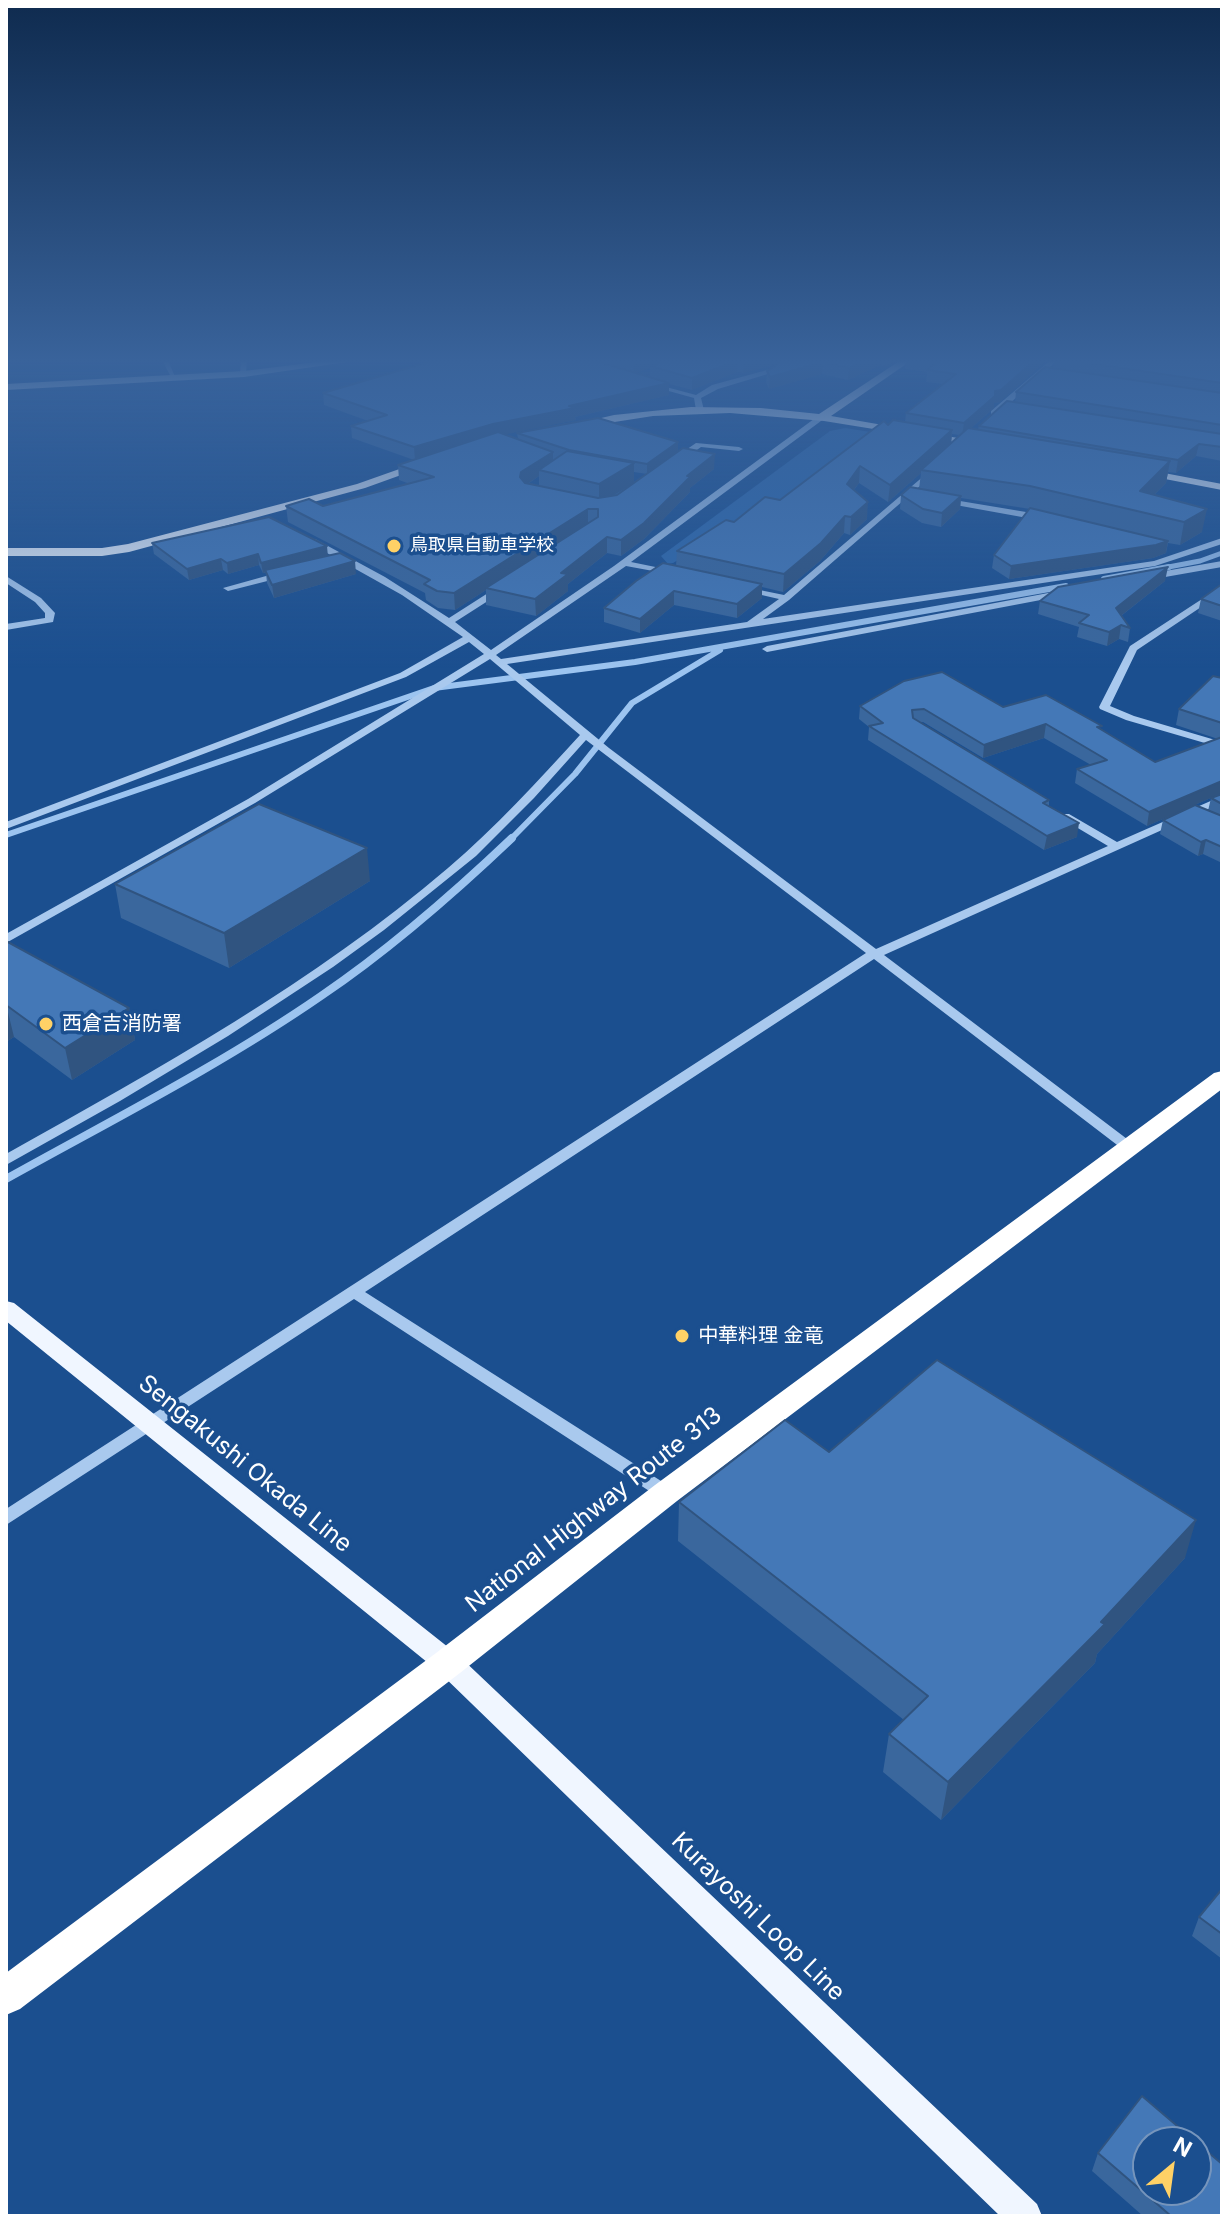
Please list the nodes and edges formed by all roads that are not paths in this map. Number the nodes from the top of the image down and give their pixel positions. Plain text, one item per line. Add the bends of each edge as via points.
1 (429, 462) edge
2 (762, 462) edge
3 (942, 463) edge
4 (1136, 471) edge
5 (1222, 487) edge
6 (906, 495) junction
7 (921, 497) edge
8 (936, 499) edge
9 (1056, 520) edge
10 (297, 533) edge
11 (1222, 541) edge
12 (1160, 546) edge
13 (6, 552) edge
14 (1190, 554) junction
15 (346, 558) junction
16 (331, 562) edge
17 (625, 563) junction
18 (1222, 563) edge
19 (302, 570) edge
20 (686, 576) edge
21 (6, 579) edge
22 (514, 580) edge
23 (1130, 581) edge
24 (729, 585) edge
25 (228, 588) dead end
26 (1222, 589) edge
27 (1068, 592) edge
28 (786, 598) junction
29 (448, 622) junction
30 (750, 624) junction
31 (6, 627) edge
32 (469, 638) junction
33 (767, 649) dead end
34 (491, 654) junction
35 (499, 662) junction
36 (589, 738) junction
37 (1222, 745) edge
38 (1222, 799) edge
39 (1051, 807) edge
40 (1194, 813) junction
41 (1208, 820) edge
42 (6, 826) edge
43 (1118, 847) junction
44 (6, 939) edge
45 (878, 954) junction
46 (1222, 1078) edge
47 (1130, 1148) junction
48 (6, 1160) edge
49 (354, 1292) junction
50 (6, 1309) edge
51 (152, 1424) junction
52 (666, 1493) junction
53 (6, 1518) edge
54 (448, 1663) junction
55 (6, 1996) edge
56 (1025, 2216) edge

1 - 13 main road via 266,518 129,548
2 - 17 street
3 - 6 street
4 - 5 main road
6 - 7 street
6 - 28 street
8 - 9 street
10 - 15 street
11 - 14 street
12 - 14 street
14 - 18 street
14 - 30 street
15 - 16 street
15 - 29 street
17 - 20 street
17 - 34 street
18 - 23 street
19 - 25 street
21 - 31 street via 50,613 50,620
22 - 29 street
24 - 28 street
26 - 37 street via 1133,648 1104,707
27 - 33 street
28 - 30 street
29 - 32 street
30 - 35 street
32 - 34 street
32 - 42 street via 403,675
34 - 35 street
34 - 44 street via 181,844
35 - 36 street
36 - 45 street
36 - 48 street via 432,888 319,971 134,1088
38 - 40 street
39 - 43 street
40 - 41 street
40 - 43 street
43 - 45 street
45 - 47 street
45 - 49 street
46 - 47 highway, National Highway Route 313
47 - 52 highway, National Highway Route 313
49 - 51 street
49 - 52 street
50 - 51 main road, Sengakushi Okada Line
51 - 53 street
51 - 54 main road, Sengakushi Okada Line
52 - 54 highway, National Highway Route 313
54 - 55 highway, National Highway Route 313
54 - 56 main road, Kurayoshi Loop Line

